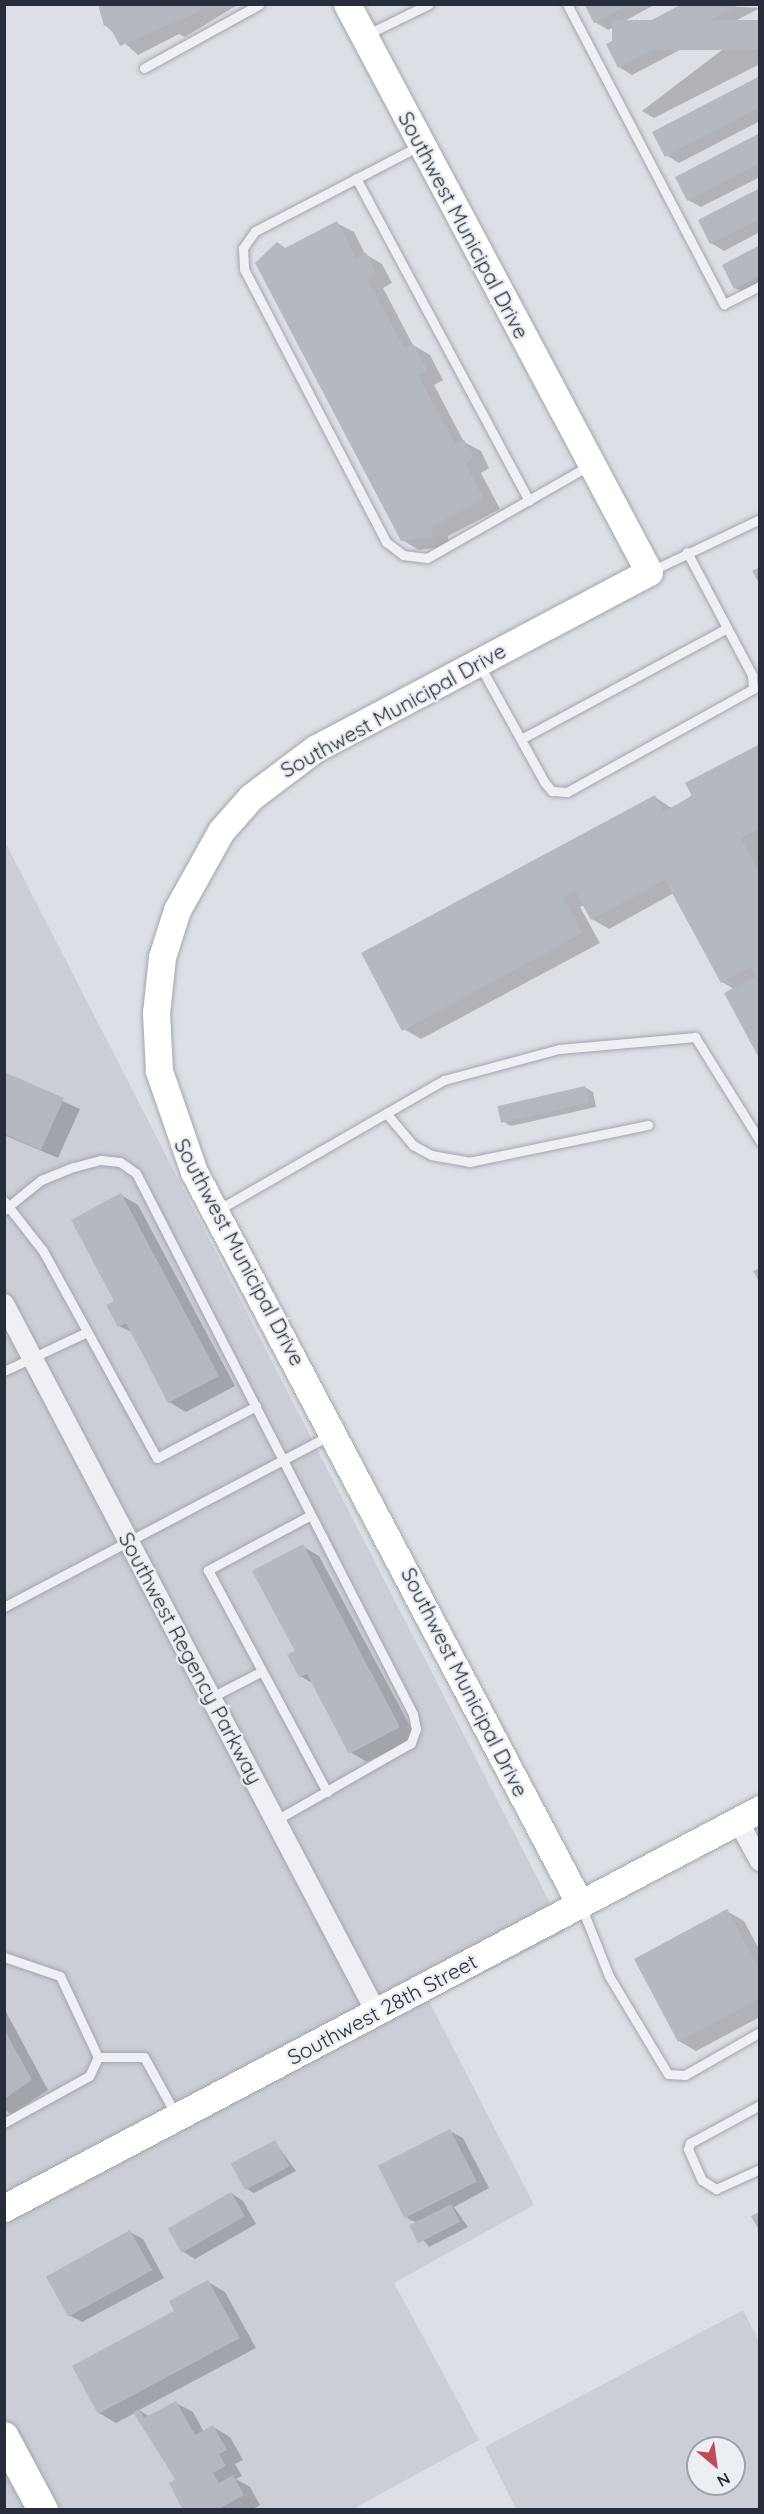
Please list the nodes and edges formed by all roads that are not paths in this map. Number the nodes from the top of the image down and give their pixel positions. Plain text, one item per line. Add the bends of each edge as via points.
1 (261, 4) edge
2 (347, 4) edge
3 (429, 4) edge
4 (567, 4) edge
5 (363, 36) junction
6 (144, 68) dead end
7 (421, 144) junction
8 (356, 178) junction
9 (759, 286) edge
10 (591, 464) junction
11 (529, 500) junction
12 (759, 519) edge
13 (687, 552) junction
14 (649, 572) junction
15 (727, 628) junction
16 (478, 662) junction
17 (520, 739) junction
18 (386, 1113) junction
19 (648, 1125) dead end
20 (759, 1141) edge
21 (6, 1205) edge
22 (215, 1211) junction
23 (4, 1304) edge
24 (87, 1332) junction
25 (36, 1360) junction
26 (4, 1371) edge
27 (256, 1406) junction
28 (335, 1433) junction
29 (282, 1461) junction
30 (309, 1516) junction
31 (130, 1541) junction
32 (4, 1607) edge
33 (262, 1671) junction
34 (212, 1697) junction
35 (327, 1792) junction
36 (749, 1815) edge
37 (276, 1820) junction
38 (759, 1861) edge
39 (580, 1904) junction
40 (4, 1957) edge
41 (376, 2012) junction
42 (759, 2032) edge
43 (98, 2057) junction
44 (759, 2105) edge
45 (177, 2117) junction
46 (4, 2123) edge
47 (759, 2169) edge
48 (4, 2208) edge
49 (6, 2444) edge
50 (43, 2510) edge

1 - 6 lane
2 - 5 street, Southwest Municipal Drive
3 - 5 lane
4 - 9 lane via 724,304
5 - 7 street, Southwest Municipal Drive
7 - 8 lane
7 - 10 street, Southwest Municipal Drive
8 - 11 lane
8 - 11 lane via 255,231 243,257 386,542 403,555 427,558
10 - 11 lane
10 - 14 street, Southwest Municipal Drive
12 - 13 lane
13 - 14 lane
13 - 15 lane
14 - 16 street, Southwest Municipal Drive
15 - 17 lane
15 - 17 lane via 752,675 750,694 560,794 545,783
16 - 17 lane
16 - 22 street, Southwest Municipal Drive via 279,772 221,831 194,874 162,957 158,1059 174,1124
18 - 19 lane via 422,1150 469,1162
18 - 20 lane via 444,1080 496,1065 559,1049 684,1034 702,1042
18 - 22 lane
21 - 24 lane
21 - 27 lane via 41,1180 101,1160 120,1162 136,1173
22 - 28 street, Southwest Municipal Drive
23 - 25 street, Southwest Regency Parkway
24 - 25 lane
24 - 27 lane via 157,1458
25 - 26 lane
25 - 31 street, Southwest Regency Parkway
27 - 29 lane
28 - 29 lane
28 - 39 street, Southwest Municipal Drive
29 - 30 lane
29 - 31 lane
30 - 33 lane via 208,1570
30 - 35 lane via 416,1729 411,1743
31 - 32 lane
31 - 34 street, Southwest Regency Parkway
33 - 34 lane
33 - 35 lane
34 - 37 street, Southwest Regency Parkway
35 - 37 lane
36 - 38 street
36 - 39 street, Southwest 28th Street
37 - 41 street, Southwest Regency Parkway
39 - 41 street, Southwest 28th Street
39 - 42 lane via 609,1976 668,2074 685,2075
40 - 43 lane via 60,1976
41 - 45 street, Southwest 28th Street
43 - 45 lane via 144,2057
43 - 46 lane via 89,2076
44 - 47 lane via 696,2139 688,2149 702,2180 716,2189
45 - 48 street, Southwest 28th Street
49 - 50 main road

